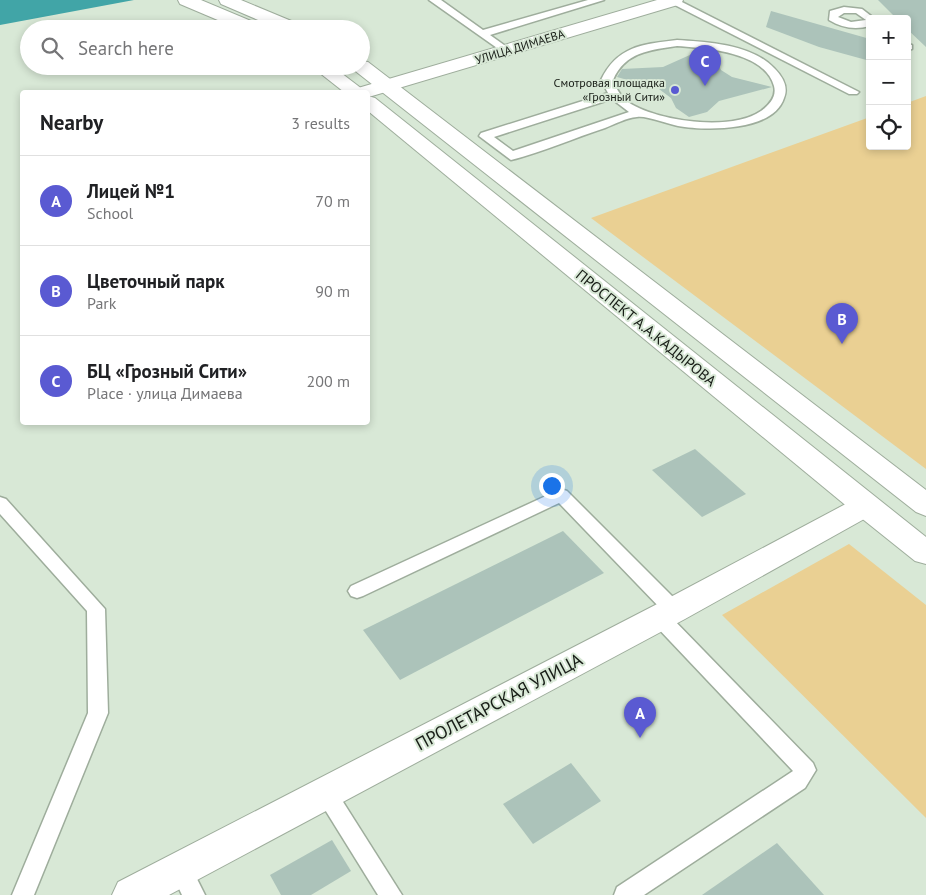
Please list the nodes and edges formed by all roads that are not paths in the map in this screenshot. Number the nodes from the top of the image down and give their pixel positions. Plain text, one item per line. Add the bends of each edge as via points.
1 (186, 0) edge
2 (227, 0) edge
3 (434, 0) edge
4 (599, 0) edge
5 (672, 0) edge
6 (828, 0) edge
7 (842, 10) junction
8 (866, 18) edge
9 (232, 20) edge
10 (274, 20) edge
11 (866, 24) edge
12 (482, 34) junction
13 (756, 43) junction
14 (735, 51) junction
15 (507, 52) junction
16 (801, 66) junction
17 (370, 72) edge
18 (332, 75) edge
19 (775, 75) junction
20 (389, 85) junction
21 (353, 90) edge
22 (370, 91) edge
23 (853, 92) dead end
24 (614, 95) junction
25 (370, 104) edge
26 (639, 112) junction
27 (487, 150) junction
28 (0, 503) edge
29 (926, 505) edge
30 (865, 506) junction
31 (926, 553) edge
32 (357, 591) dead end
33 (667, 613) junction
34 (326, 793) junction
35 (188, 882) edge
36 (24, 895) edge
37 (131, 895) edge
38 (391, 895) edge
39 (625, 895) edge

1 - 9 main road
2 - 10 main road
3 - 12 lane
4 - 12 lane
5 - 13 lane
5 - 15 main road, УЛИЦА ДИМАЕВА
6 - 7 lane
7 - 8 lane via 864,13
7 - 11 lane via 834,13 833,18 839,22
12 - 15 lane
13 - 14 lane
13 - 16 lane
14 - 19 lane via 759,62
14 - 24 lane via 706,45 676,44 649,47 626,55 611,66 607,80
15 - 20 main road, УЛИЦА ДИМАЕВА
16 - 19 lane
16 - 23 lane
17 - 20 main road, ПРОСПЕКТ А.А.КАДЫРОВА
18 - 21 main road
19 - 26 lane via 781,90 776,104 759,116 732,124 700,126 668,122
20 - 22 main road, УЛИЦА ДИМАЕВА
20 - 27 main road, ПРОСПЕКТ А.А.КАДЫРОВА
24 - 26 lane
24 - 27 lane via 484,136
25 - 30 main road, ПРОСПЕКТ А.А.КАДЫРОВА
26 - 27 lane via 511,156
27 - 29 main road, ПРОСПЕКТ А.А.КАДЫРОВА
28 - 36 lane via 96,609 98,713
30 - 31 main road, ПРОСПЕКТ А.А.КАДЫРОВА
30 - 33 main road, ПРОЛЕТАРСКАЯ УЛИЦА
32 - 33 lane via 561,495
33 - 34 main road, ПРОЛЕТАРСКАЯ УЛИЦА
33 - 39 lane via 806,770 798,782
34 - 35 main road, ПРОЛЕТАРСКАЯ УЛИЦА
34 - 38 lane
35 - 37 main road, ПРОЛЕТАРСКАЯ УЛИЦА

